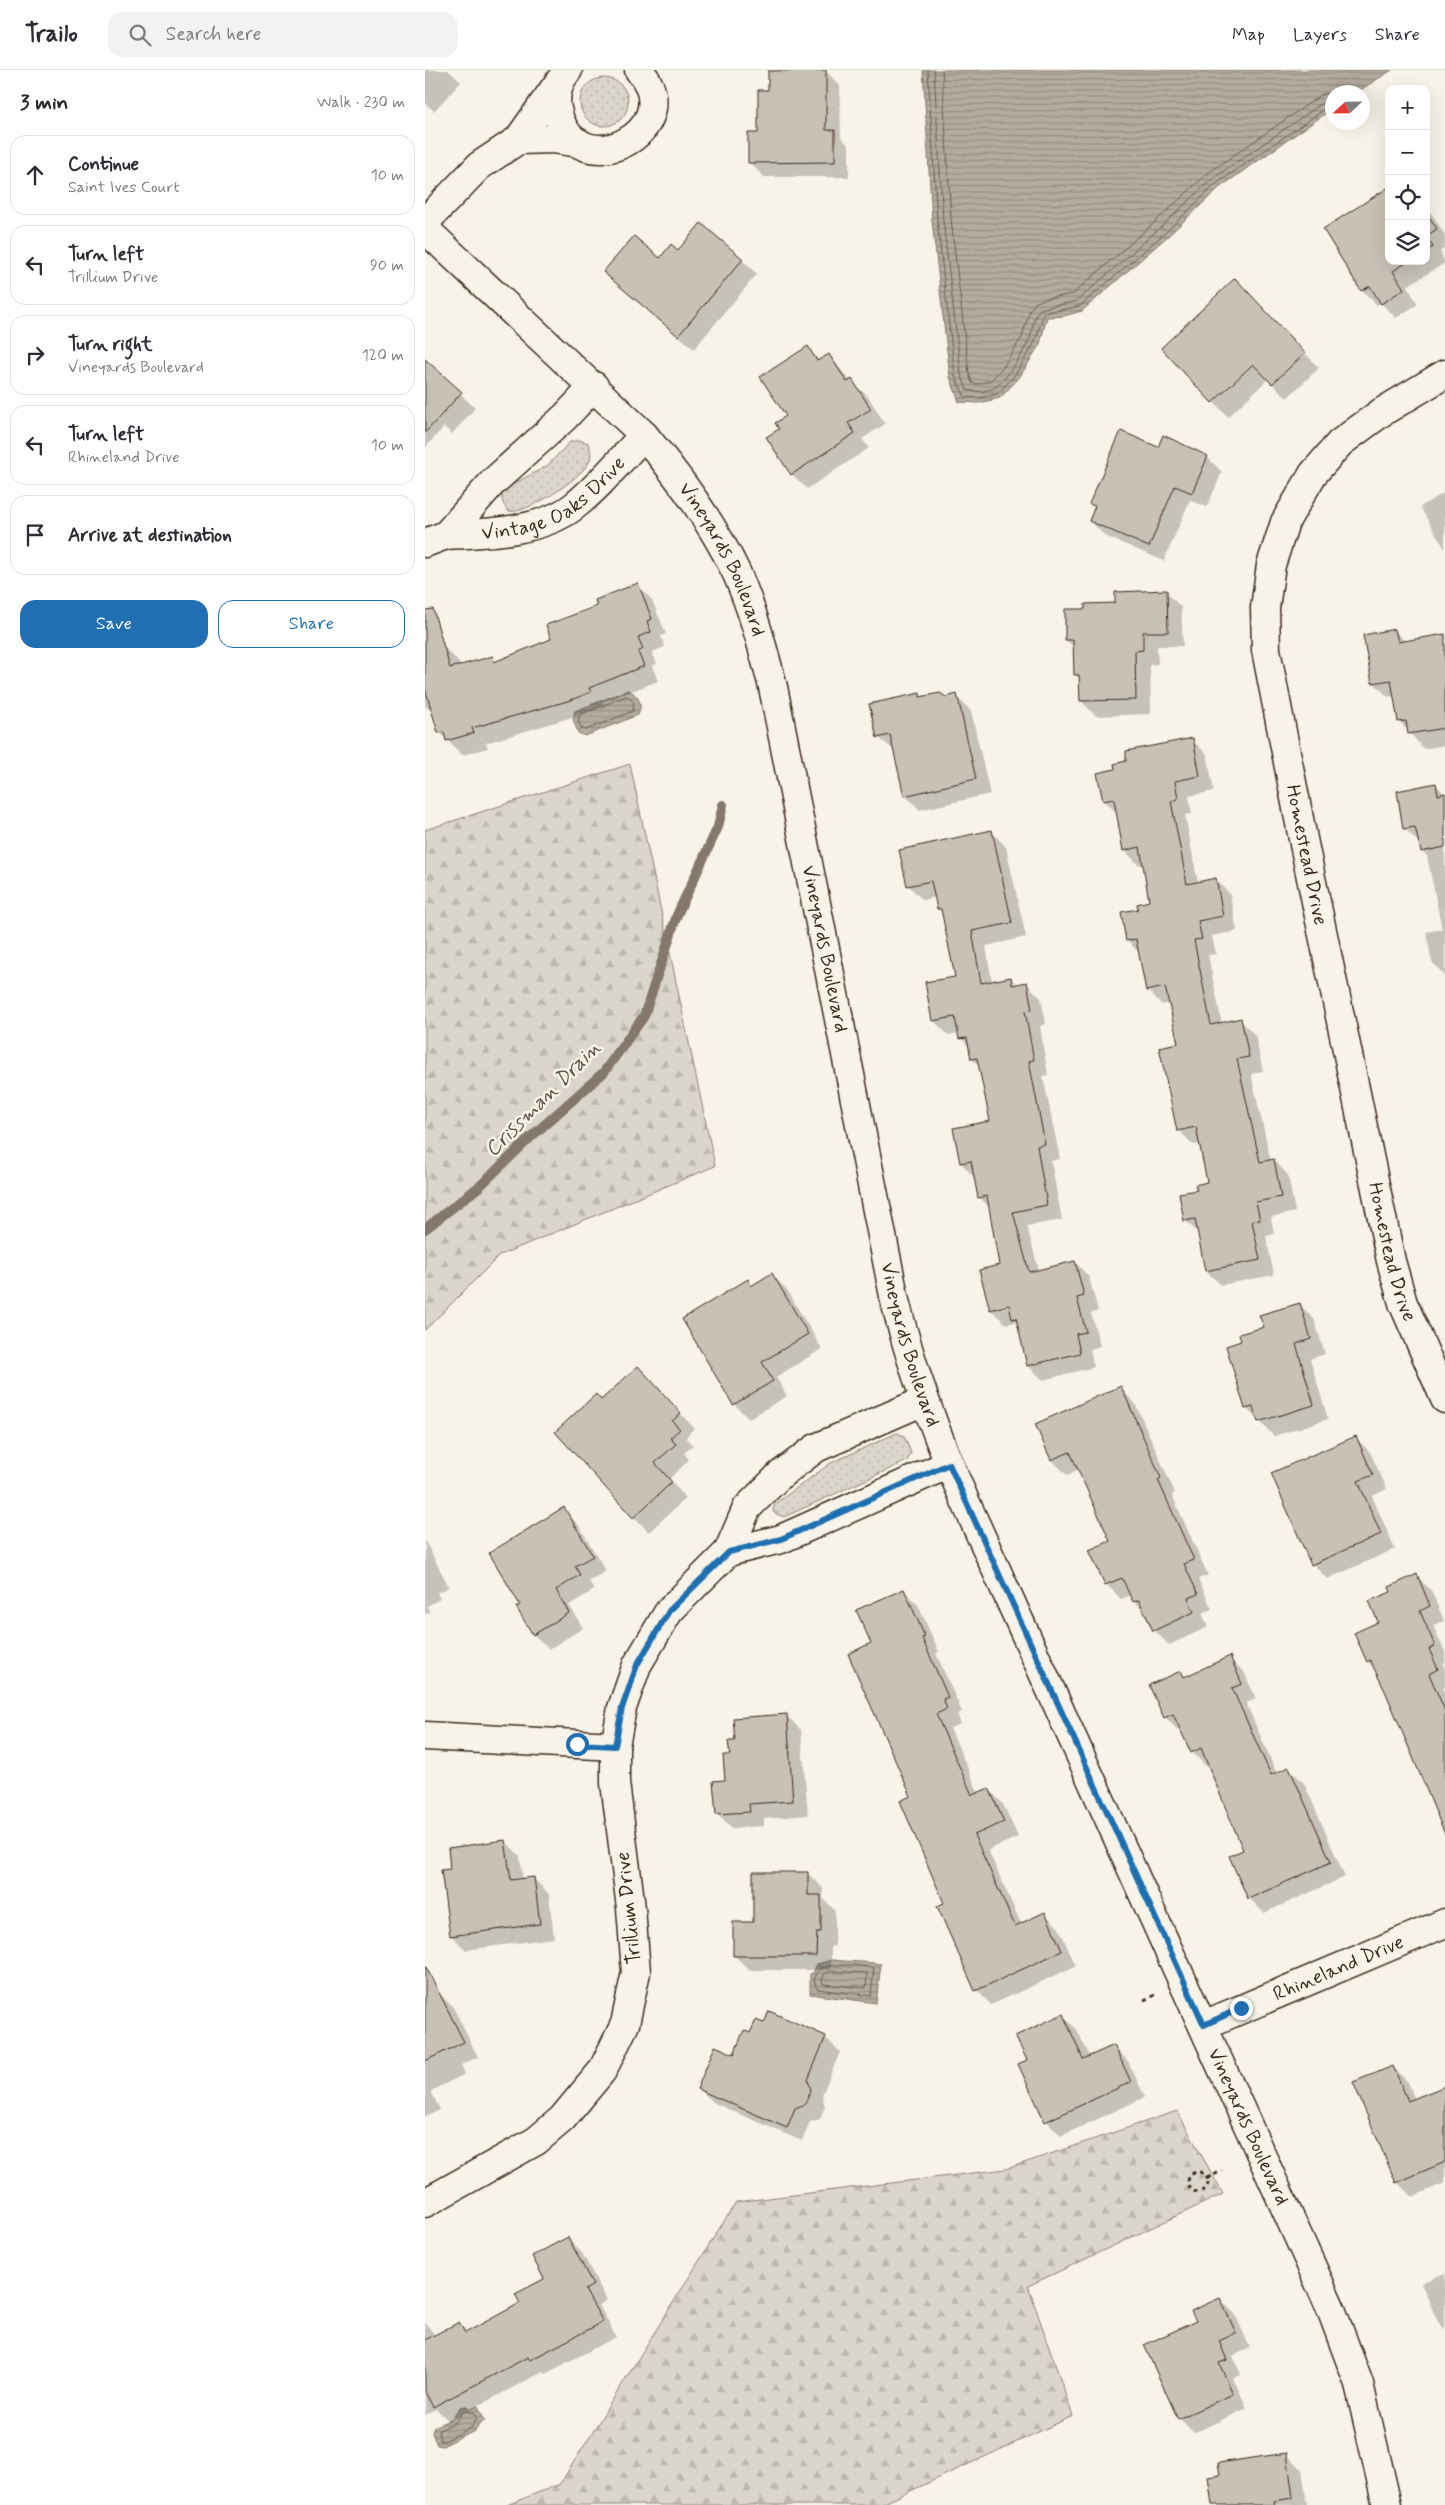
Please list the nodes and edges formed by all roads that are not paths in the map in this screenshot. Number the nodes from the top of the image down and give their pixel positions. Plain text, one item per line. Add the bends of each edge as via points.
1 (639, 70) edge
2 (566, 72) edge
3 (519, 140) junction
4 (579, 143) junction
5 (425, 222) edge
6 (425, 229) edge
7 (1445, 374) edge
8 (594, 386) junction
9 (644, 435) junction
10 (436, 539) edge
11 (923, 1400) junction
12 (1445, 1400) edge
13 (949, 1464) junction
14 (729, 1552) junction
15 (425, 1736) edge
16 (615, 1746) junction
17 (1445, 1923) edge
18 (1204, 2025) junction
19 (425, 2203) edge
20 (1387, 2505) edge

1 - 4 street via 651,91 651,107 647,122 638,135 625,145 610,150 594,149
2 - 3 street
2 - 4 street via 557,96 559,119 567,133
3 - 4 street via 553,139
3 - 5 street via 479,166
6 - 8 street, Vineyards Boulevard
7 - 12 street, Homestead Drive via 1382,412 1347,438 1313,474 1285,522 1271,565 1265,608 1266,650 1391,1261 1403,1303
8 - 9 street, Vineyards Boulevard
8 - 10 street, Vintage Oaks Drive
9 - 10 street, Vintage Oaks Drive via 572,508 507,532
9 - 11 street, Vineyards Boulevard via 710,523 738,575 761,640 895,1301
11 - 13 street, Vineyards Boulevard
11 - 14 street, Trillium Drive via 817,1448 780,1475 747,1508
13 - 14 street via 781,1539
13 - 18 street, Vineyards Boulevard
14 - 16 street, Trillium Drive via 669,1611 637,1665 622,1708
15 - 16 street
16 - 19 street, Trillium Drive via 615,1783 636,1972 625,2024 602,2071 561,2119 536,2141
17 - 18 street, Rhineland Drive
18 - 20 street, Vineyards Boulevard via 1331,2309 1359,2384

